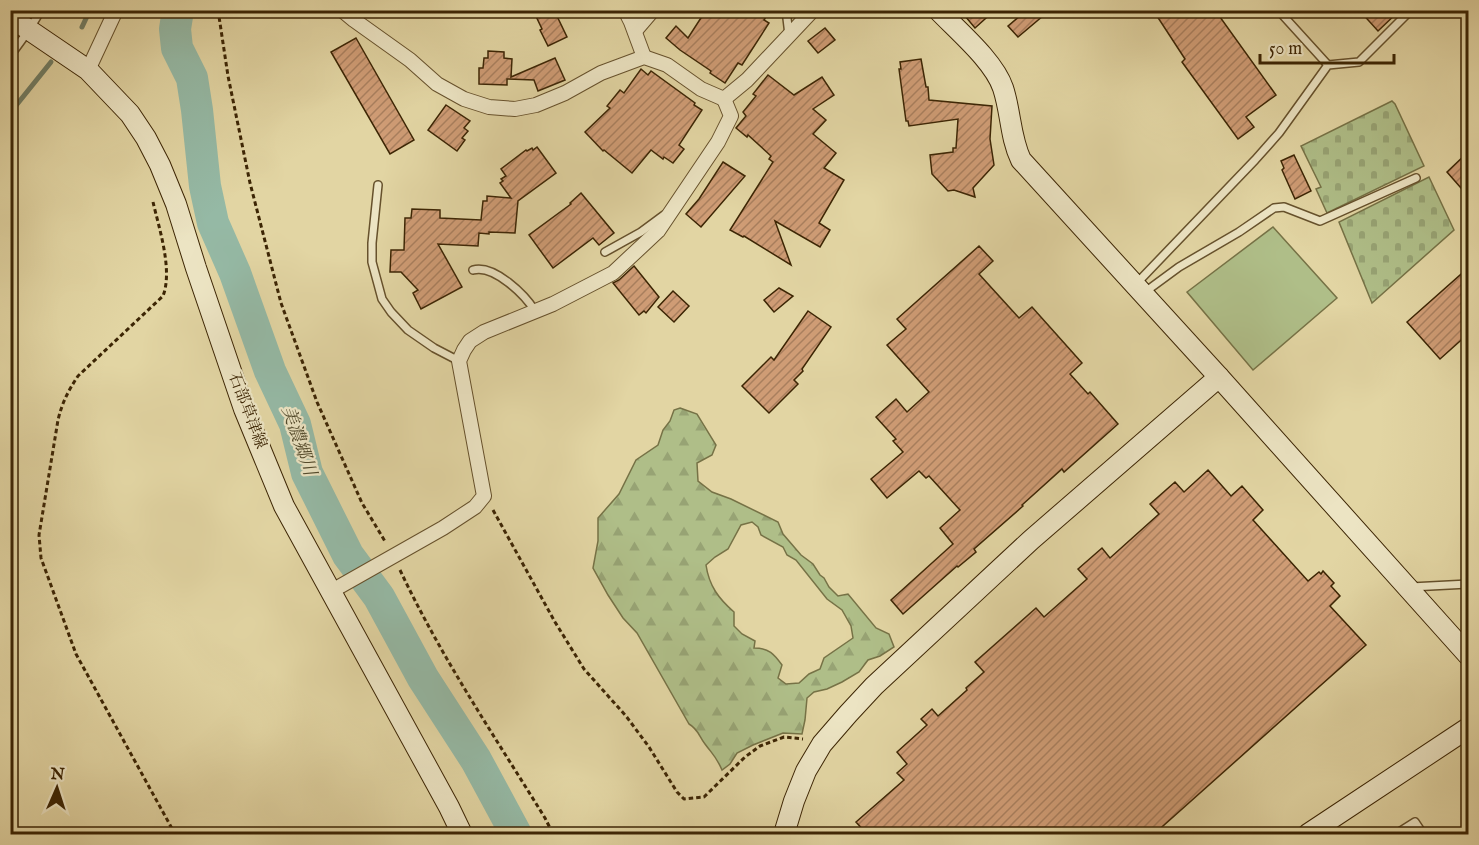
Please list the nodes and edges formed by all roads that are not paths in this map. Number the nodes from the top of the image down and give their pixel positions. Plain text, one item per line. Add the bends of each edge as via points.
1 (41, 10) edge
2 (117, 10) edge
3 (342, 10) edge
4 (625, 10) edge
5 (654, 10) edge
6 (786, 10) edge
7 (813, 10) edge
8 (938, 10) edge
9 (1278, 10) edge
10 (1411, 10) edge
11 (21, 24) edge
12 (635, 32) junction
13 (789, 36) junction
14 (10, 56) edge
15 (644, 57) junction
16 (1328, 65) junction
17 (88, 70) junction
18 (724, 99) junction
19 (1416, 178) dead end
20 (378, 185) dead end
21 (672, 211) junction
22 (605, 252) dead end
23 (473, 270) dead end
24 (1139, 289) junction
25 (536, 312) junction
26 (459, 362) junction
27 (1219, 377) junction
28 (1468, 584) edge
29 (337, 588) junction
30 (1408, 588) junction
31 (1468, 655) edge
32 (1468, 728) edge
33 (462, 834) edge
34 (784, 834) edge
35 (1308, 834) edge
36 (1396, 834) edge
37 (1423, 834) edge

1 - 11 lane
2 - 17 street
3 - 15 street via 437,84 489,107 515,109 536,105
4 - 12 street
5 - 12 street
6 - 13 lane
7 - 13 street
8 - 24 street via 997,73 1021,160
9 - 16 lane
10 - 16 lane via 1359,62
11 - 14 lane
11 - 17 street, 石部草津線
12 - 15 street
13 - 18 street
15 - 18 street via 667,65 701,89
16 - 24 lane via 1279,133
17 - 29 street, 石部草津線 via 130,114 160,165 244,409 284,506
18 - 21 street via 731,116
19 - 24 lane via 1320,221 1284,207 1274,208
20 - 26 lane via 372,262 382,299 408,330
21 - 22 lane
21 - 25 street via 658,231 613,273
23 - 25 lane via 479,268 502,277
24 - 27 street
25 - 26 street via 470,341
26 - 29 street via 484,496 475,507 424,540
27 - 30 street
27 - 34 street via 1023,548 874,686 822,744 806,771
28 - 30 lane
29 - 33 street, 石部草津線
30 - 31 street
32 - 35 street
36 - 37 lane via 1415,822

